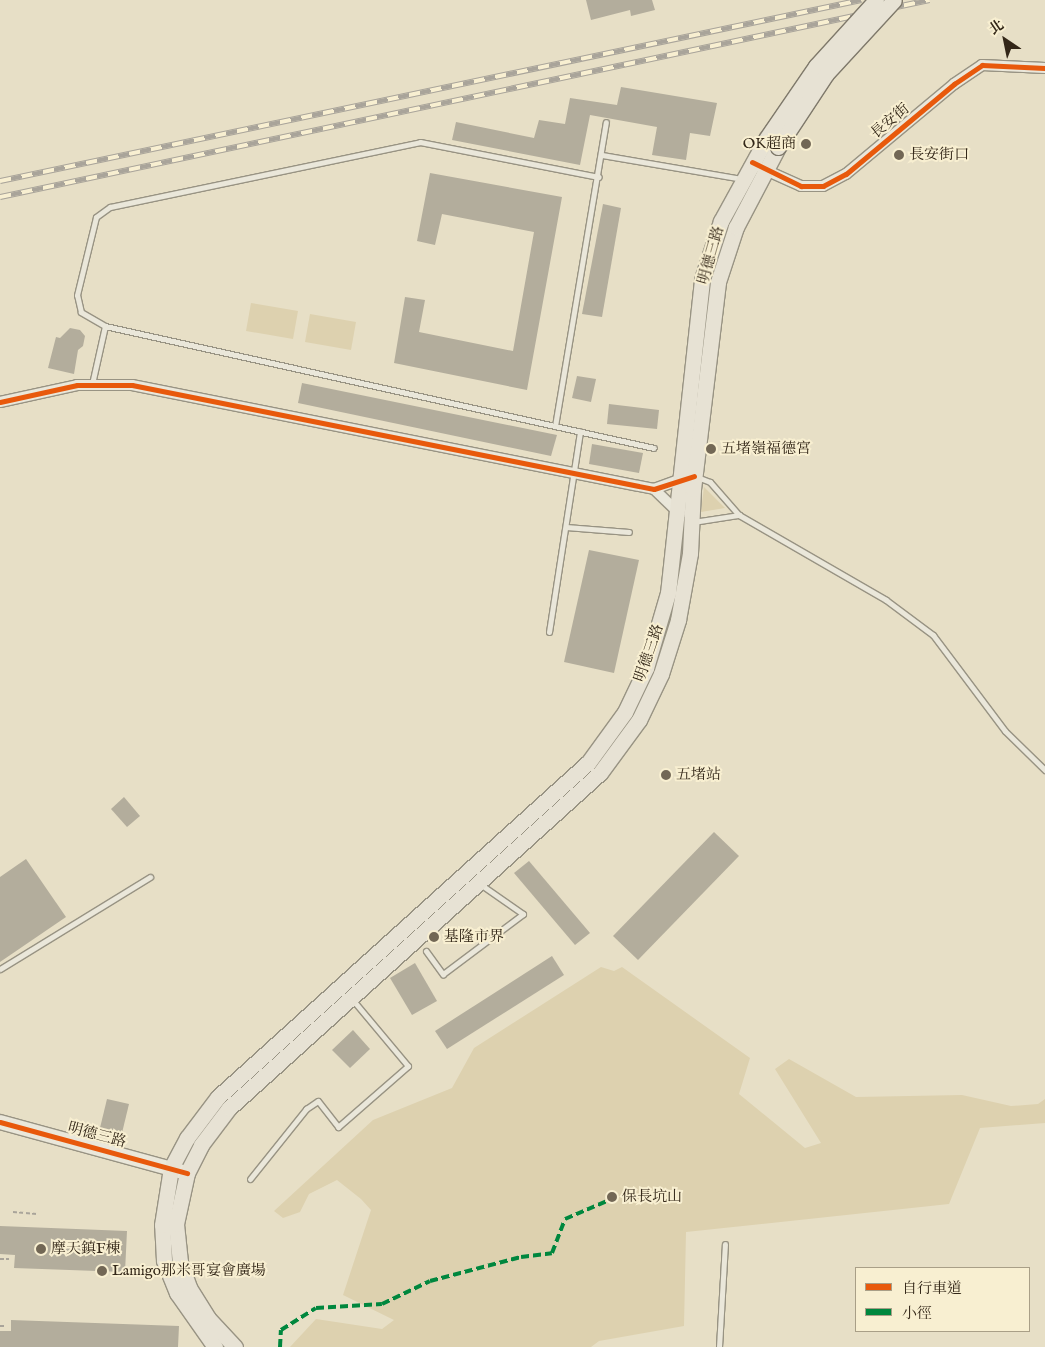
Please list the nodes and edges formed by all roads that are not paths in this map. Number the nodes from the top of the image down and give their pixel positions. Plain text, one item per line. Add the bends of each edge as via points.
1 (876, 0) edge
2 (894, 0) edge
3 (1045, 68) edge
4 (606, 122) dead end
5 (772, 143) junction
6 (602, 155) junction
7 (752, 162) junction
8 (765, 170) junction
9 (598, 177) junction
10 (742, 179) junction
11 (757, 185) junction
12 (104, 326) junction
13 (92, 384) junction
14 (0, 402) edge
15 (555, 426) junction
16 (580, 432) junction
17 (654, 448) dead end
18 (573, 472) junction
19 (694, 476) junction
20 (678, 480) junction
21 (654, 489) junction
22 (676, 511) junction
23 (739, 515) junction
24 (692, 522) junction
25 (566, 527) junction
26 (629, 532) dead end
27 (549, 632) dead end
28 (1045, 770) edge
29 (469, 872) junction
30 (150, 877) dead end
31 (480, 884) junction
32 (426, 951) dead end
33 (0, 969) edge
34 (352, 998) junction
35 (0, 1122) edge
36 (171, 1168) junction
37 (187, 1173) junction
38 (250, 1179) dead end
39 (725, 1244) dead end
40 (215, 1347) edge
41 (235, 1347) edge
42 (719, 1347) edge

1 - 5 main road, 明德三路, bridge via 816,66
2 - 5 main road, 明德三路, bridge via 826,74
3 - 8 street, 長安街 via 982,65 954,84 846,174 823,186 801,186
4 - 6 lane
5 - 7 main road, 明德三路
5 - 8 main road, 明德三路
6 - 9 lane
6 - 10 lane
7 - 8 street, 長安街
7 - 10 main road, 明德三路
8 - 11 main road, 明德三路
9 - 12 lane via 420,142 110,208 96,218 77,295 81,312
9 - 15 lane
10 - 11 lane
10 - 20 main road, 明德三路 via 721,221 702,279
11 - 19 main road, 明德三路 via 736,227 718,282
12 - 13 lane
12 - 15 lane
13 - 14 street
13 - 18 street via 132,385
15 - 16 lane
16 - 17 lane
16 - 18 lane
18 - 21 street
18 - 25 lane
19 - 20 street
19 - 23 lane via 710,482
19 - 24 main road, 明德三路
20 - 21 street
20 - 22 main road, 明德三路
21 - 22 street
22 - 24 street
22 - 29 main road, 明德三路 via 668,594 646,668 625,712 588,763
23 - 24 lane
23 - 28 lane via 886,600 933,635 1005,731
24 - 31 main road, 明德三路 via 678,620 661,674 639,720 600,774
25 - 26 lane
25 - 27 lane
29 - 31 main road
29 - 36 main road, 明德三路 via 218,1097 187,1138
30 - 33 lane
31 - 32 lane via 523,914 442,974
31 - 34 main road, 明德三路
34 - 37 main road, 明德三路 via 229,1108 201,1145
34 - 38 lane via 408,1066 338,1127 318,1101 306,1109
35 - 36 street, 明德三路
36 - 37 street, 明德三路
36 - 40 main road via 162,1225 164,1260 177,1293
37 - 41 main road via 176,1224 180,1262 189,1287 208,1318
39 - 42 lane

